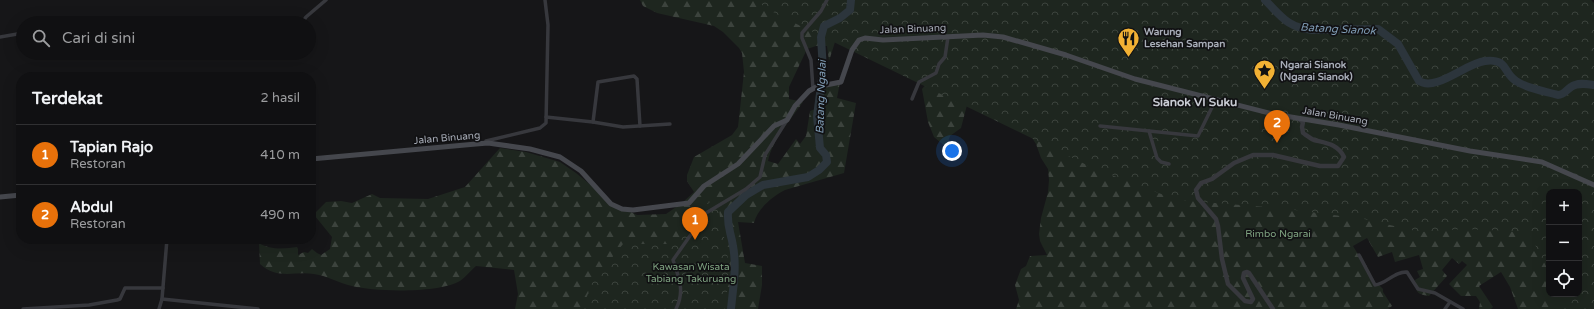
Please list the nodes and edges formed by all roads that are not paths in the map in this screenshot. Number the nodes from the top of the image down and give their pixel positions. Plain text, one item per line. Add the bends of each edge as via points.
1 (326, 0) edge
2 (545, 0) edge
3 (827, 0) edge
4 (306, 16) edge
5 (16, 34) edge
6 (0, 37) edge
7 (948, 37) junction
8 (815, 88) junction
9 (912, 98) dead end
10 (1216, 100) junction
11 (546, 117) junction
12 (1299, 119) junction
13 (787, 120) junction
14 (593, 122) junction
15 (670, 124) dead end
16 (640, 126) junction
17 (1100, 126) dead end
18 (1149, 132) junction
19 (476, 144) junction
20 (316, 160) edge
21 (1169, 164) dead end
22 (1594, 185) edge
23 (16, 195) edge
24 (0, 197) edge
25 (167, 244) edge
26 (1359, 255) dead end
27 (163, 288) junction
28 (162, 299) junction
29 (1450, 302) junction
30 (89, 307) edge
31 (23, 309) edge
32 (159, 309) edge
33 (258, 309) edge
34 (676, 309) edge
35 (1273, 309) edge
36 (1445, 309) edge
37 (1463, 309) edge

1 - 4 street
2 - 11 street via 548,26
3 - 8 street via 802,33 811,60
5 - 6 street
7 - 8 main road, Jalan Binuang via 862,39 852,50 840,82
7 - 9 street via 945,57 936,73 919,82
7 - 10 main road, Jalan Binuang via 1003,37
8 - 13 main road, Jalan Binuang via 803,97
10 - 12 main road, Jalan Binuang
10 - 18 street via 1198,136
11 - 14 street
11 - 19 street via 546,123 540,128
12 - 22 main road, Jalan Binuang via 1542,162
12 - 35 street via 1303,122 1303,133 1312,139 1329,143 1342,152 1344,157 1338,166 1320,166 1273,155 1253,155 1201,183 1196,190 1198,198 1216,220 1228,284 1245,301 1251,302 1243,278 1247,272
13 - 19 main road, Jalan Binuang via 774,126 738,164 704,186 688,203 660,208 633,210 611,204 581,171 560,157 530,149
13 - 34 street via 765,155 760,177 746,189 706,213 673,260 681,299
14 - 16 street via 622,127
14 - 16 street via 598,82 634,76 637,78 638,86
15 - 16 street
17 - 18 street
18 - 21 street via 1157,158
19 - 20 main road, Jalan Binuang
23 - 24 main road
25 - 27 street
26 - 29 street via 1375,285 1401,272 1407,272 1418,289 1436,294
27 - 28 street
27 - 30 street via 126,288 120,299
28 - 32 street
28 - 33 street
29 - 36 street
29 - 37 street
30 - 31 street

